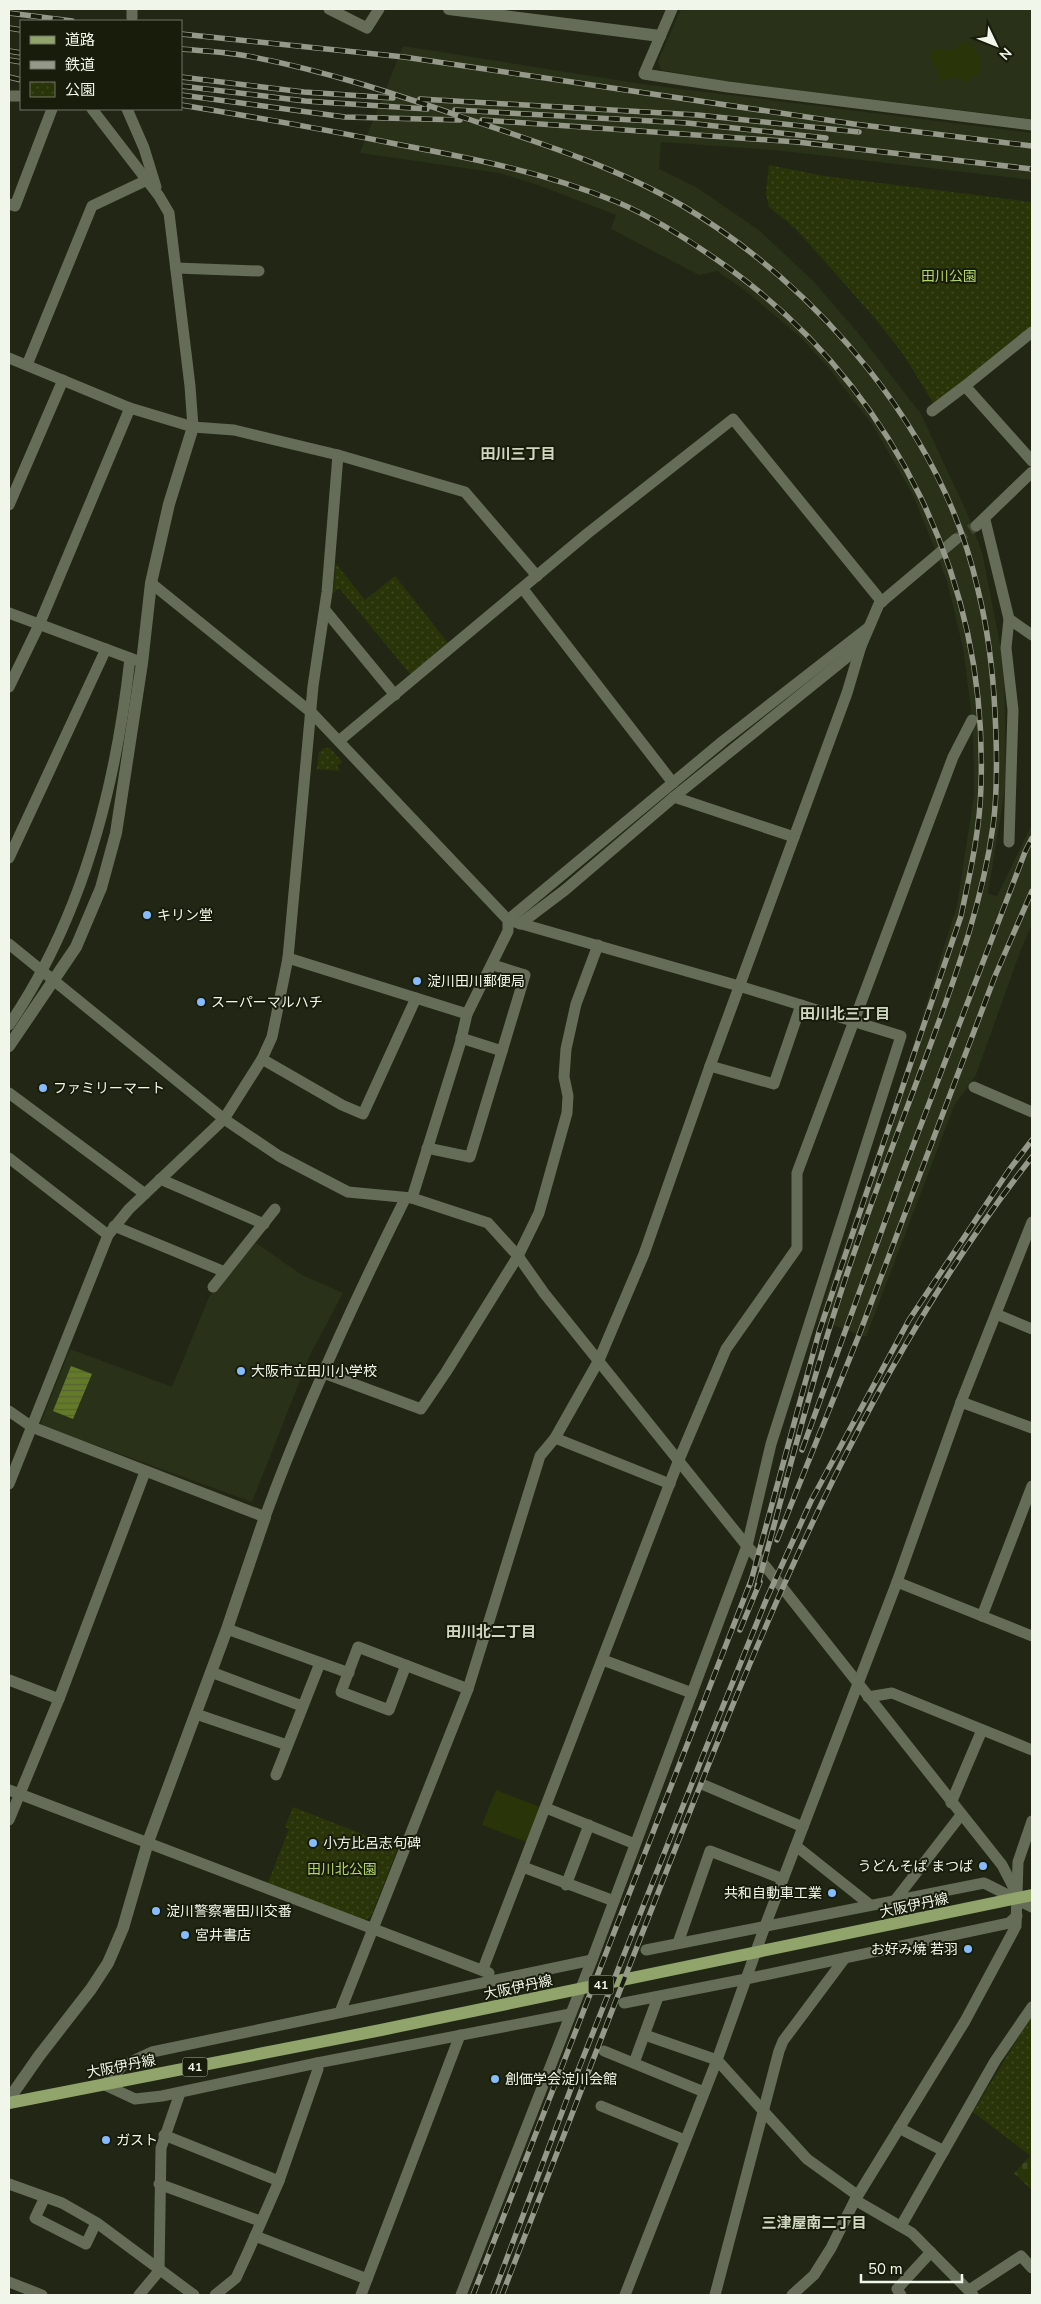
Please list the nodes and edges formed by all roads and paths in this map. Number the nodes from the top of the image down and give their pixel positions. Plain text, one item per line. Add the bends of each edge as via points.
1 (329, 9) edge
2 (379, 9) edge
3 (449, 9) edge
4 (672, 9) edge
5 (660, 36) junction
6 (52, 110) edge
7 (93, 110) edge
8 (127, 110) edge
9 (1032, 125) edge
10 (147, 180) junction
11 (159, 196) junction
12 (9, 204) edge
13 (176, 268) junction
14 (259, 271) dead end
15 (1032, 332) edge
16 (9, 358) edge
17 (27, 365) junction
18 (63, 380) junction
19 (965, 386) junction
20 (130, 408) junction
21 (932, 411) dead end
22 (192, 427) junction
23 (338, 455) junction
24 (1032, 461) edge
25 (1032, 472) edge
26 (9, 505) edge
27 (956, 539) tunnel mouth
28 (537, 576) junction
29 (151, 583) junction
30 (523, 588) junction
31 (882, 602) junction
32 (325, 610) junction
33 (9, 613) edge
34 (1009, 619) junction
35 (39, 625) junction
36 (870, 626) junction
37 (1032, 635) edge
38 (861, 646) junction
39 (106, 650) junction
40 (136, 660) junction
41 (9, 687) edge
42 (395, 695) junction
43 (312, 713) junction
44 (972, 720) dead end
45 (340, 740) junction
46 (673, 783) junction
47 (674, 797) junction
48 (794, 837) junction
49 (1009, 842) dead end
50 (9, 858) edge
51 (508, 920) junction
52 (520, 924) junction
53 (9, 944) edge
54 (598, 945) junction
55 (288, 958) junction
56 (493, 965) junction
57 (44, 971) junction
58 (56, 980) junction
59 (739, 986) junction
60 (416, 998) junction
61 (801, 1005) junction
62 (467, 1014) junction
63 (853, 1022) junction
64 (9, 1025) edge
65 (461, 1038) junction
66 (9, 1046) edge
67 (502, 1051) junction
68 (262, 1059) junction
69 (710, 1066) junction
70 (974, 1087) dead end
71 (9, 1094) edge
72 (1032, 1112) edge
73 (224, 1119) junction
74 (427, 1148) junction
75 (9, 1158) edge
76 (160, 1179) junction
77 (145, 1194) junction
78 (409, 1199) junction
79 (276, 1209) dead end
80 (1032, 1222) edge
81 (264, 1224) junction
82 (111, 1231) junction
83 (518, 1256) junction
84 (225, 1272) junction
85 (213, 1287) dead end
86 (996, 1314) junction
87 (1032, 1328) edge
88 (599, 1360) junction
89 (321, 1372) junction
90 (961, 1402) junction
91 (9, 1412) edge
92 (32, 1428) junction
93 (1032, 1428) edge
94 (555, 1438) junction
95 (678, 1462) junction
96 (145, 1472) junction
97 (9, 1484) edge
98 (670, 1484) junction
99 (1032, 1486) edge
100 (265, 1517) junction
101 (747, 1546) junction
102 (897, 1582) junction
103 (982, 1616) junction
104 (227, 1629) junction
105 (1032, 1636) edge
106 (603, 1660) junction
107 (320, 1663) junction
108 (406, 1665) junction
109 (211, 1672) junction
110 (348, 1673) junction
111 (9, 1680) edge
112 (858, 1683) junction
113 (468, 1689) junction
114 (692, 1693) junction
115 (868, 1697) junction
116 (59, 1699) junction
117 (302, 1706) junction
118 (196, 1714) junction
119 (982, 1730) junction
120 (287, 1745) junction
121 (1032, 1750) edge
122 (276, 1775) dead end
123 (704, 1786) dead end
124 (14, 1792) edge
125 (951, 1804) junction
126 (546, 1808) junction
127 (961, 1815) junction
128 (9, 1820) edge
129 (1032, 1821) edge
130 (589, 1825) junction
131 (803, 1827) junction
132 (148, 1842) junction
133 (636, 1844) junction
134 (796, 1846) junction
135 (523, 1868) junction
136 (783, 1879) junction
137 (566, 1885) junction
138 (1032, 1895) edge
139 (1019, 1898) junction
140 (896, 1900) junction
141 (614, 1901) junction
142 (869, 1904) junction
143 (1032, 1907) edge
144 (1017, 1916) junction
145 (765, 1926) junction
146 (374, 1930) junction
147 (678, 1943) junction
148 (646, 1950) dead end
149 (845, 1958) junction
150 (592, 1960) junction
151 (483, 1969) junction
152 (746, 1979) junction
153 (498, 1980) junction
154 (658, 1997) junction
155 (624, 2003) dead end
156 (1032, 2008) edge
157 (340, 2012) junction
158 (570, 2014) junction
159 (460, 2035) junction
160 (645, 2035) junction
161 (604, 2051) dead end
162 (717, 2060) junction
163 (317, 2063) junction
164 (634, 2063) junction
165 (104, 2085) junction
166 (704, 2092) junction
167 (180, 2093) junction
168 (9, 2101) edge
169 (601, 2106) dead end
170 (764, 2111) junction
171 (899, 2128) junction
172 (164, 2136) junction
173 (685, 2140) junction
174 (944, 2151) junction
175 (279, 2181) junction
176 (9, 2184) edge
177 (159, 2184) junction
178 (45, 2197) junction
179 (856, 2198) junction
180 (260, 2221) junction
181 (96, 2223) junction
182 (901, 2226) junction
183 (255, 2236) junction
184 (931, 2252) junction
185 (1032, 2268) edge
186 (158, 2271) junction
187 (367, 2279) junction
188 (9, 2282) edge
189 (971, 2293) edge
190 (42, 2295) edge
191 (138, 2295) edge
192 (194, 2295) edge
193 (215, 2295) edge
194 (361, 2295) edge
195 (461, 2295) edge
196 (625, 2295) edge
197 (715, 2295) edge
198 (792, 2295) edge
199 (901, 2295) edge

1 - 2 street via 367,28
3 - 5 street
4 - 5 street
5 - 9 street via 644,74
6 - 12 street via 15,206
7 - 10 street
8 - 11 street
10 - 11 street
10 - 17 street via 92,206
11 - 13 street via 169,213
13 - 14 street
13 - 22 street
15 - 19 street
16 - 17 street
17 - 18 street
18 - 20 street
18 - 26 street
19 - 21 street
19 - 24 street
20 - 22 street
20 - 35 street
22 - 23 street via 234,430
22 - 29 street via 169,504
23 - 28 street via 465,492
23 - 32 street
25 - 34 street via 980,523
27 - 31 street
28 - 30 street
28 - 31 street via 733,419
29 - 40 street
29 - 43 street
30 - 42 street
30 - 46 street
31 - 36 street
32 - 42 street
32 - 43 street
33 - 35 street
34 - 37 street
34 - 49 street via 1006,648 1013,710
35 - 39 street
35 - 41 street
36 - 38 street
36 - 46 street
38 - 47 street
38 - 48 street
39 - 40 street
39 - 50 street
40 - 57 street via 101,820 68,920
40 - 58 street via 116,833 101,888 76,947
42 - 45 street
43 - 45 street
43 - 55 street
44 - 63 street via 952,757
45 - 51 street
46 - 51 street
47 - 48 street
47 - 52 street
48 - 59 street
51 - 52 street
51 - 56 street via 508,931
52 - 54 street
53 - 57 street
54 - 59 street
54 - 83 street via 576,1004 566,1048 566,1120 540,1213
55 - 60 street
55 - 68 street via 272,1037
56 - 62 street
56 - 67 street via 525,975
57 - 58 street
57 - 64 street
58 - 66 street
58 - 73 street
59 - 61 street
59 - 69 street
60 - 62 street
60 - 68 street via 362,1114
61 - 63 street
61 - 69 street via 774,1084
62 - 65 street
63 - 95 street via 797,1173 797,1248 726,1349
63 - 101 street via 901,1036 771,1444
65 - 67 street
65 - 74 street
67 - 74 street via 470,1157
68 - 73 street
69 - 88 street via 644,1254
70 - 72 street
71 - 77 street
73 - 76 street
73 - 78 street via 279,1156 348,1192
74 - 78 street
75 - 82 street
76 - 77 street
76 - 81 street
77 - 82 street
78 - 83 street via 488,1223
78 - 89 street via 359,1290
79 - 81 street
80 - 86 street
81 - 84 street
82 - 84 street
82 - 92 street
83 - 88 street
83 - 89 street via 421,1409
84 - 85 street
86 - 87 street
86 - 90 street
88 - 94 street
88 - 95 street
89 - 100 street
90 - 93 street
90 - 102 street
91 - 92 street
92 - 96 street
92 - 97 street
94 - 98 street
94 - 113 street via 540,1456
95 - 98 street
95 - 101 street
96 - 100 street
96 - 116 street
98 - 106 street
99 - 103 street
100 - 104 street
101 - 112 street
101 - 114 street
102 - 103 street
102 - 112 street
103 - 105 street
104 - 107 street
104 - 109 street
106 - 114 street
106 - 126 street
107 - 110 street
107 - 117 street
108 - 110 street via 358,1647
108 - 110 street via 389,1710 341,1692
108 - 113 street
109 - 117 street
109 - 118 street
111 - 116 street
112 - 115 street
112 - 131 street
113 - 146 street
114 - 133 street
115 - 119 street via 892,1693
115 - 125 street
116 - 124 street
117 - 120 street
118 - 120 street
118 - 132 street
119 - 121 street
119 - 125 street
120 - 122 street
123 - 131 street
124 - 128 street
124 - 132 street
125 - 127 street
126 - 130 street
126 - 135 street
127 - 139 street via 1002,1865
127 - 140 street
129 - 139 street via 1018,1862
130 - 133 street
130 - 137 street
131 - 134 street
132 - 146 street via 164,1851
132 - 168 street via 108,1963
133 - 141 street
134 - 136 street
134 - 142 street
135 - 137 street
135 - 151 street
136 - 145 street
136 - 147 street via 710,1851
137 - 141 street
138 - 139 main road, 大阪伊丹線 / 41
139 - 140 street via 984,1883
139 - 143 street
139 - 144 street
139 - 165 main road, 大阪伊丹線 / 41
140 - 142 street
141 - 150 street
142 - 145 street
144 - 149 street via 1009,1923
144 - 171 street via 1016,1926 965,2021
145 - 147 street
145 - 152 street
146 - 151 street
146 - 157 street
147 - 148 street
149 - 152 street
149 - 170 street via 783,2041
150 - 153 street
150 - 158 street
151 - 153 street
152 - 154 street
152 - 162 street
153 - 157 street
154 - 155 street
154 - 160 street
156 - 174 street via 995,2061
157 - 165 street via 152,2052 122,2066
158 - 159 street
158 - 195 street
159 - 163 street
159 - 187 street
160 - 162 street
160 - 164 street
161 - 164 street
162 - 166 street
162 - 170 street
163 - 167 street
163 - 175 street via 318,2069
164 - 166 street
165 - 167 street via 135,2100
165 - 168 main road, 大阪伊丹線 / 41
166 - 173 street
167 - 172 street
169 - 173 street
170 - 179 street via 807,2159
170 - 197 street
171 - 174 street
171 - 179 street
172 - 175 street
172 - 177 street
173 - 196 street
174 - 182 street
175 - 180 street
176 - 178 street
177 - 180 street
177 - 186 street
178 - 181 street
178 - 181 street via 35,2218 86,2244
179 - 182 street
179 - 198 street via 814,2275
180 - 183 street
181 - 186 street
182 - 184 street
183 - 187 street
183 - 193 street via 236,2278
184 - 189 street
184 - 199 street via 897,2288
185 - 189 street via 1021,2256
186 - 191 street
186 - 192 street
187 - 194 street
188 - 190 street

